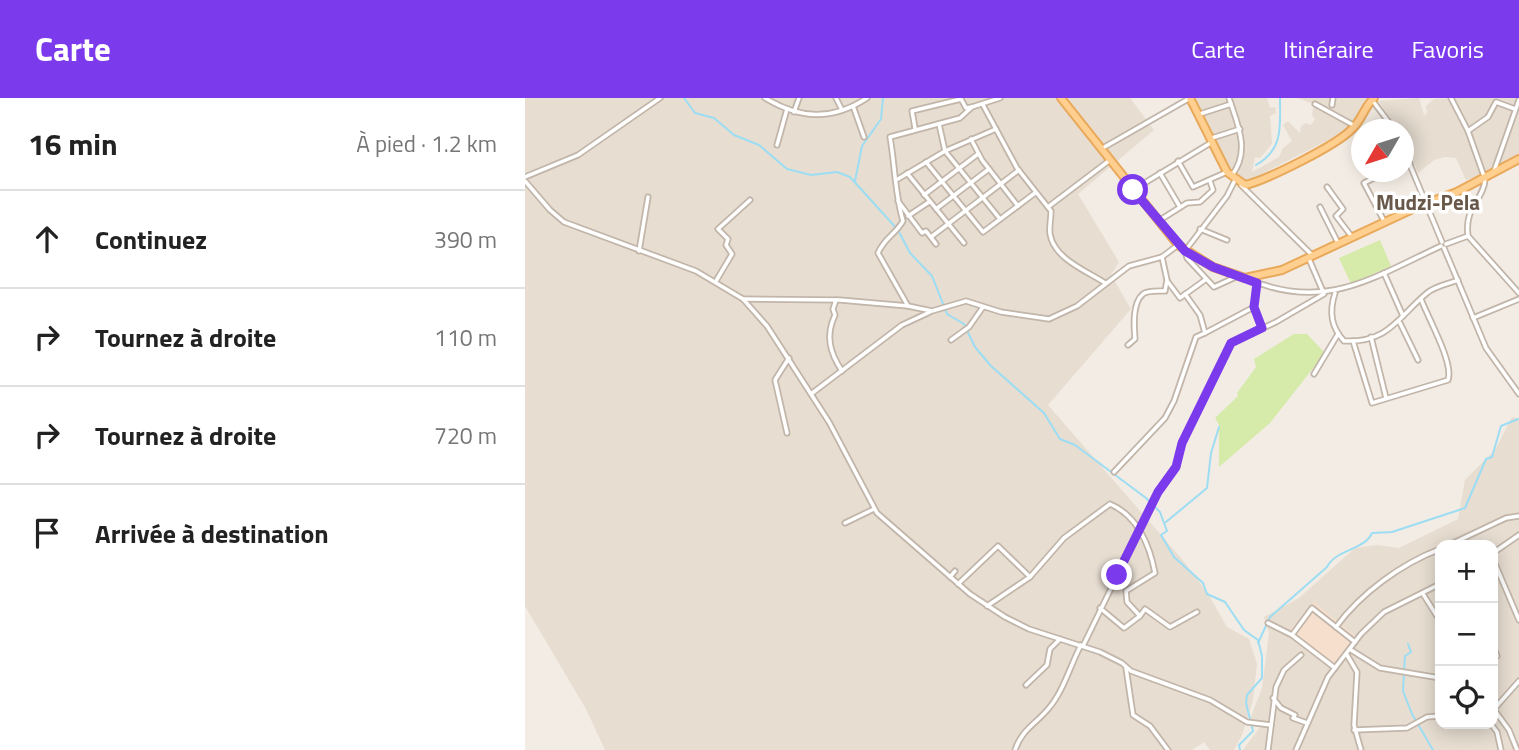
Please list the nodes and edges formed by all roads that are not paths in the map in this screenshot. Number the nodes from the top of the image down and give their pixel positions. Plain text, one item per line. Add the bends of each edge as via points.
1 (660, 98) edge
2 (765, 98) edge
3 (799, 98) edge
4 (836, 98) edge
5 (867, 98) edge
6 (1000, 98) edge
7 (1073, 98) edge
8 (1190, 98) edge
9 (1229, 98) edge
10 (1333, 98) edge
11 (1451, 98) edge
12 (1372, 99) edge
13 (1063, 100) edge
14 (1519, 100) edge
15 (1231, 104) junction
16 (1315, 104) dead end
17 (983, 105) junction
18 (1332, 105) dead end
19 (853, 106) junction
20 (972, 107) junction
21 (787, 109) junction
22 (1515, 109) junction
23 (842, 110) junction
24 (795, 112) junction
25 (1198, 115) junction
26 (1359, 119) edge
27 (1387, 119) edge
28 (939, 124) junction
29 (1351, 124) edge
30 (915, 128) junction
31 (996, 129) junction
32 (1240, 129) junction
33 (1351, 129) edge
34 (1468, 131) junction
35 (864, 137) dead end
36 (971, 139) junction
37 (1211, 141) junction
38 (777, 145) dead end
39 (1101, 149) junction
40 (945, 151) junction
41 (978, 154) junction
42 (1519, 159) edge
43 (1110, 160) junction
44 (1178, 161) junction
45 (926, 162) junction
46 (960, 168) junction
47 (989, 169) junction
48 (1019, 170) junction
49 (1414, 172) edge
50 (907, 173) junction
51 (1160, 173) junction
52 (1494, 174) junction
53 (1233, 178) junction
54 (525, 179) edge
55 (1485, 179) junction
56 (897, 180) junction
57 (1210, 181) junction
58 (942, 182) junction
59 (1366, 182) edge
60 (971, 183) junction
61 (1001, 184) junction
62 (1327, 187) dead end
63 (1133, 190) junction
64 (1035, 192) junction
65 (924, 196) junction
66 (954, 196) junction
67 (648, 197) dead end
68 (983, 198) junction
69 (750, 200) dead end
70 (896, 200) junction
71 (1043, 201) junction
72 (929, 202) junction
73 (1053, 202) junction
74 (1428, 203) junction
75 (1018, 205) junction
76 (1180, 207) junction
77 (1320, 207) dead end
78 (936, 209) junction
79 (1050, 209) junction
80 (966, 211) junction
81 (908, 217) junction
82 (1000, 219) junction
83 (903, 221) junction
84 (1158, 221) junction
85 (1385, 223) junction
86 (948, 224) junction
87 (1200, 229) junction
88 (1468, 236) junction
89 (931, 237) junction
90 (1353, 239) junction
91 (1227, 240) dead end
92 (964, 243) dead end
93 (1338, 243) junction
94 (936, 244) dead end
95 (1178, 245) junction
96 (1443, 245) junction
97 (639, 251) junction
98 (1185, 251) junction
99 (1310, 256) junction
100 (1162, 257) junction
101 (1384, 272) junction
102 (1242, 277) junction
103 (1167, 280) junction
104 (1206, 280) junction
105 (1458, 280) junction
106 (716, 281) junction
107 (1105, 283) junction
108 (1257, 283) junction
109 (1335, 292) junction
110 (1519, 293) edge
111 (844, 294) dead end
112 (1185, 294) junction
113 (1324, 294) junction
114 (743, 299) junction
115 (1421, 299) junction
116 (1519, 299) edge
117 (836, 300) junction
118 (846, 301) junction
119 (908, 306) junction
120 (983, 307) junction
121 (1254, 307) junction
122 (932, 311) junction
123 (1403, 316) junction
124 (1473, 318) junction
125 (1400, 323) junction
126 (1262, 328) junction
127 (1205, 333) junction
128 (1338, 334) junction
129 (1371, 337) junction
130 (951, 340) dead end
131 (1344, 341) junction
132 (1353, 341) junction
133 (1336, 342) junction
134 (1128, 345) dead end
135 (789, 358) junction
136 (1418, 360) dead end
137 (842, 371) junction
138 (1314, 374) dead end
139 (811, 394) junction
140 (1519, 394) edge
141 (1386, 398) junction
142 (787, 433) dead end
143 (1114, 472) dead end
144 (874, 509) junction
145 (1519, 516) edge
146 (845, 523) dead end
147 (1139, 532) junction
148 (1519, 536) edge
149 (1460, 540) edge
150 (1498, 550) edge
151 (1435, 552) edge
152 (1498, 570) edge
153 (955, 571) dead end
154 (950, 577) junction
155 (1030, 577) junction
156 (958, 584) junction
157 (1435, 587) edge
158 (1423, 594) junction
159 (1519, 602) edge
160 (1514, 605) junction
161 (987, 606) junction
162 (1100, 608) junction
163 (1197, 612) dead end
164 (1435, 613) edge
165 (1140, 617) junction
166 (1519, 620) edge
167 (1268, 623) dead end
168 (1336, 627) junction
169 (1292, 635) junction
170 (1060, 639) junction
171 (1355, 642) junction
172 (1082, 645) junction
173 (1350, 650) junction
174 (1301, 655) dead end
175 (1347, 655) junction
176 (1126, 668) junction
177 (1335, 668) junction
178 (1435, 677) edge
179 (1519, 681) edge
180 (1026, 685) dead end
181 (1273, 698) junction
182 (1498, 704) edge
183 (1498, 715) edge
184 (1435, 716) edge
185 (1307, 723) junction
186 (1271, 725) junction
187 (1495, 729) edge
188 (1354, 730) junction
189 (1015, 750) edge
190 (1168, 750) edge
191 (1268, 750) edge
192 (1296, 750) edge
193 (1361, 750) edge
194 (1501, 750) edge
195 (1517, 750) edge

1 - 54 street via 578,155
2 - 21 street
3 - 24 street
4 - 23 street
5 - 19 street
6 - 17 street
7 - 13 street
8 - 25 main road
8 - 39 street
9 - 15 street
10 - 18 street
11 - 34 street
12 - 26 main road
12 - 27 street
13 - 39 main road
14 - 22 street
15 - 25 street
15 - 32 street
16 - 29 street
17 - 20 street
17 - 31 street
19 - 23 street
19 - 35 street
20 - 28 street via 966,115
20 - 30 street via 966,108 961,99 912,111
21 - 24 street
21 - 38 street
22 - 34 street via 1496,102 1488,117
22 - 52 street
23 - 24 street via 822,117
25 - 37 main road
28 - 30 street
28 - 40 street
30 - 56 street via 890,137
31 - 36 street
31 - 48 street
32 - 37 street
32 - 53 street via 1241,158
33 - 53 main road via 1256,183
34 - 55 street
36 - 40 street
36 - 41 street
37 - 44 street
37 - 53 main road
39 - 43 main road
40 - 45 street
40 - 46 street
41 - 46 street
41 - 47 street
42 - 52 main road
43 - 63 main road
43 - 73 street
44 - 51 street
44 - 57 street via 1193,187
45 - 50 street
45 - 58 street
46 - 58 street
46 - 60 street
47 - 60 street
47 - 61 street
48 - 61 street
48 - 64 street
49 - 74 street
50 - 56 street
50 - 65 street
51 - 63 street
51 - 76 street
52 - 55 main road
53 - 57 street
53 - 87 street via 1227,196
53 - 99 street
54 - 97 street via 557,217
55 - 74 main road
55 - 88 street via 1485,187 1469,210
56 - 70 street
57 - 76 street via 1213,190 1200,202
58 - 65 street
58 - 66 street
59 - 85 street
60 - 66 street
60 - 68 street
61 - 68 street
61 - 75 street
62 - 90 street via 1343,209 1336,216
63 - 84 main road
64 - 71 street
64 - 75 street
65 - 72 street
66 - 78 street
66 - 80 street
67 - 97 street
68 - 80 street
68 - 82 street
69 - 106 street via 718,229 729,240 726,245 732,254
70 - 81 street
70 - 83 street
71 - 73 street
71 - 79 street
72 - 78 street
72 - 81 street
73 - 79 street
74 - 85 main road
74 - 96 street
75 - 82 street
76 - 84 street
77 - 93 street
78 - 86 street
79 - 107 street via 1050,233 1056,247
80 - 82 street via 983,232
80 - 86 street
81 - 83 street
81 - 89 street
83 - 119 street via 889,233 878,253
84 - 95 main road
85 - 90 main road
86 - 89 street
86 - 92 street
87 - 91 street
87 - 98 street
88 - 96 street
88 - 110 street
89 - 94 street
90 - 93 main road
93 - 99 main road
95 - 98 main road
95 - 100 street
96 - 101 street
96 - 105 street
97 - 106 street
98 - 102 main road
98 - 104 street
99 - 102 main road via 1269,275
99 - 113 street
100 - 103 street
100 - 107 street via 1129,266
101 - 109 street
101 - 123 street
102 - 104 street via 1217,288
102 - 108 street
103 - 112 street via 1180,298
103 - 134 street via 1165,291 1140,297 1133,321 1135,339
104 - 112 street
105 - 115 street
105 - 124 street
106 - 114 street
107 - 120 street via 1077,306 1049,319
108 - 113 street
108 - 121 street
109 - 113 street
109 - 128 street via 1331,316
111 - 118 street
112 - 127 street via 1200,315
113 - 126 street
114 - 117 street
114 - 135 street
115 - 123 street
115 - 141 street via 1450,378
116 - 124 street
117 - 118 street
117 - 137 street via 829,328 830,351
118 - 119 street
119 - 122 street
120 - 122 street via 966,301
120 - 130 street via 968,328
121 - 126 street
121 - 127 street
122 - 137 street via 902,326
123 - 125 street
124 - 140 street via 1486,348
125 - 129 street
125 - 136 street
126 - 147 street via 1231,343 1182,443 1176,467
127 - 143 street via 1196,337 1165,418
128 - 131 street
128 - 133 street
129 - 132 street
129 - 141 street
131 - 132 street
131 - 133 street
132 - 141 street via 1373,403
133 - 138 street
135 - 139 street
135 - 142 street via 775,380
137 - 139 street
139 - 144 street
144 - 146 street
144 - 154 street
145 - 149 street
147 - 155 street via 1110,504 1064,538
147 - 162 street
147 - 165 street via 1149,544 1155,573 1126,591 1127,601
148 - 150 street
151 - 168 street via 1375,587
152 - 160 street
153 - 154 street
154 - 156 street
155 - 156 street via 998,547
155 - 161 street
156 - 161 street
157 - 158 street
158 - 164 street
158 - 171 street via 1384,612
159 - 160 street
160 - 166 street
161 - 170 street via 1020,625
162 - 165 street via 1124,628
162 - 172 street
163 - 165 street via 1170,627 1148,608
167 - 169 street
168 - 169 street via 1312,608
168 - 171 street
169 - 177 street
170 - 172 street
170 - 180 street via 1050,649 1047,665
171 - 173 street
172 - 176 street
172 - 189 street via 1048,709 1024,730
173 - 175 street
173 - 178 street via 1380,668
174 - 181 street via 1284,670
175 - 177 street
175 - 188 street via 1357,673
176 - 186 street via 1210,700 1250,722
176 - 190 street via 1133,715 1150,726
177 - 185 street
179 - 182 street
181 - 185 street via 1295,715 1293,718
181 - 186 street
183 - 195 street
184 - 188 street via 1408,728
185 - 192 street
186 - 191 street
187 - 194 street
188 - 193 street

